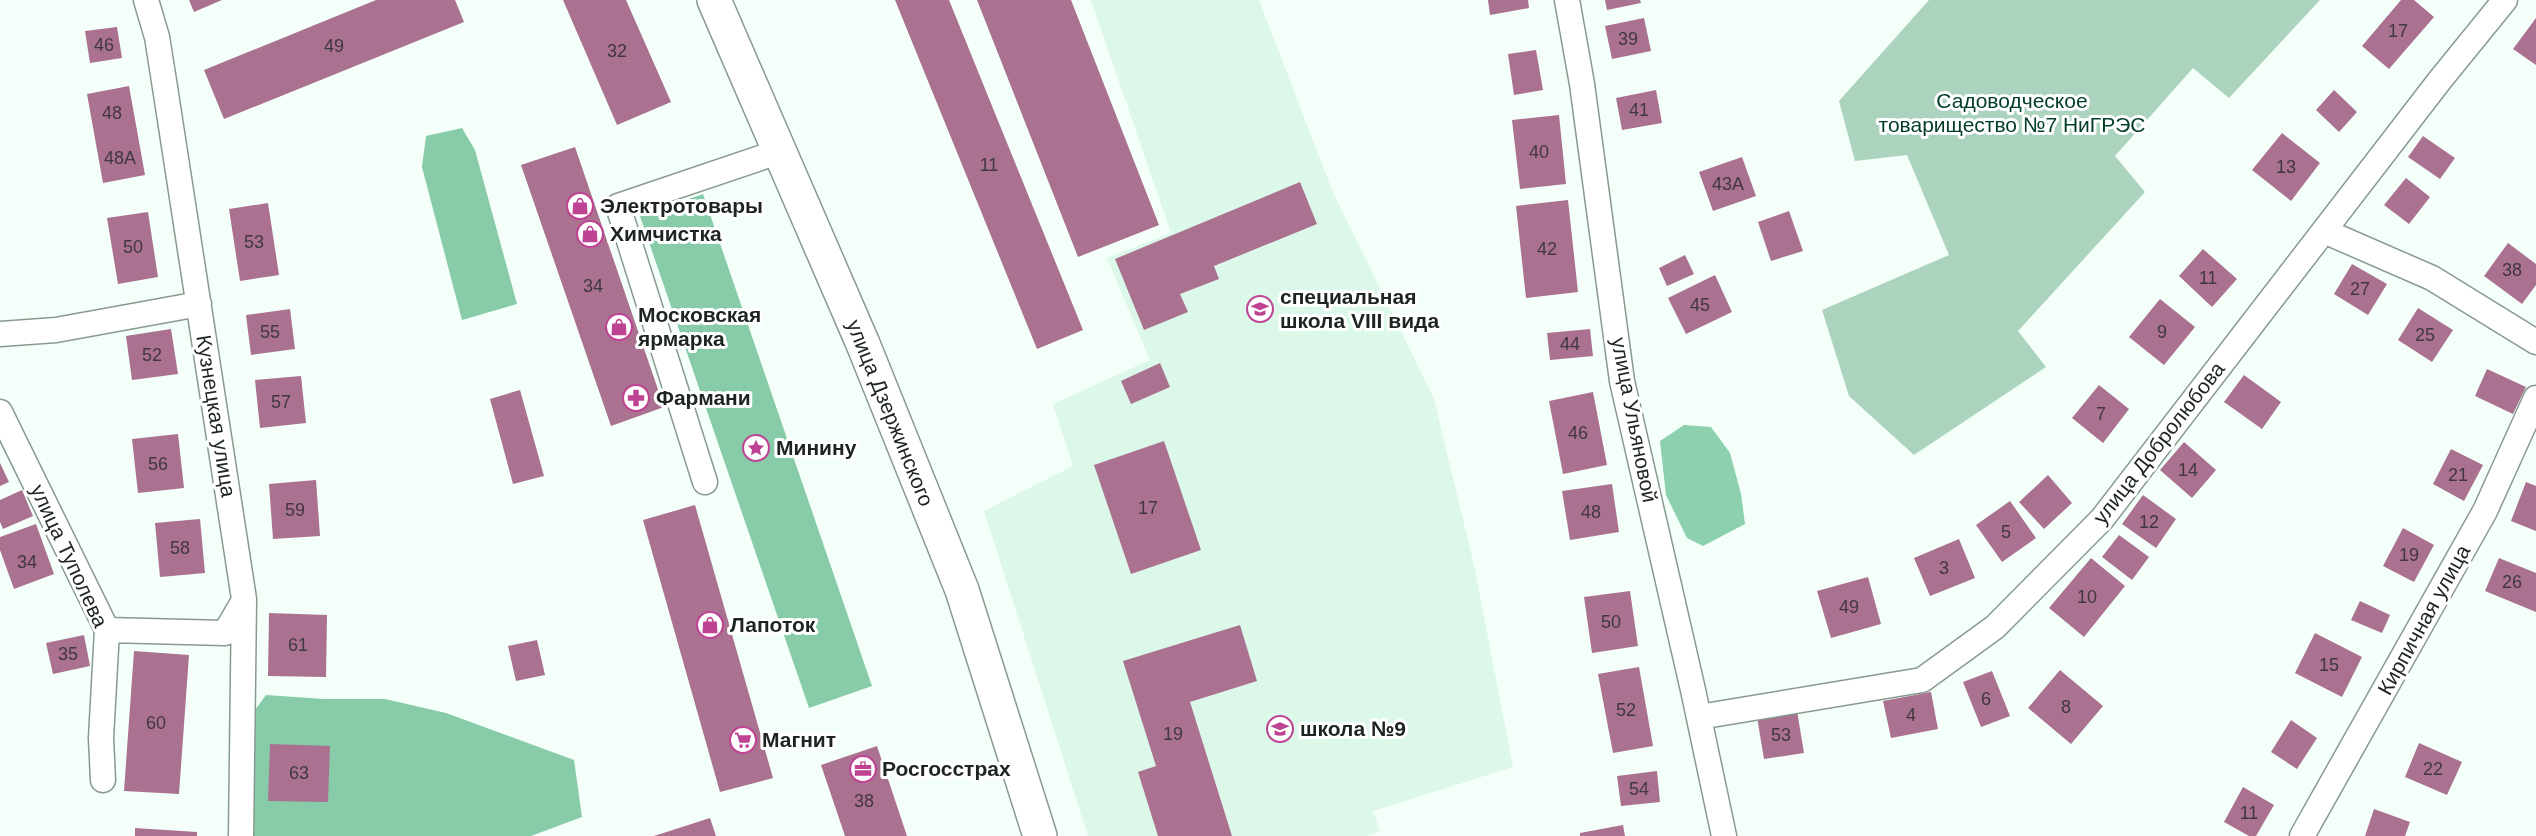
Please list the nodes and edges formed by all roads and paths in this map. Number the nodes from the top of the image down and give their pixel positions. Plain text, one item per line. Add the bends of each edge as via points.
1 (146, 0) edge
2 (714, 0) edge
3 (1567, 0) edge
4 (2505, 0) edge
5 (778, 152) junction
6 (2324, 231) junction
7 (199, 304) junction
8 (0, 334) edge
9 (2536, 342) edge
10 (2536, 398) edge
11 (0, 412) edge
12 (705, 482) dead end
13 (244, 599) junction
14 (107, 630) junction
15 (1699, 717) junction
16 (103, 780) dead end
17 (241, 836) edge
18 (1040, 836) edge
19 (1724, 836) edge
20 (2302, 836) edge

1 - 7 street, Кузнецкая улица via 157,37
2 - 5 main road, улица Дзержинского
3 - 15 street, улица Ульяновой via 1622,381
4 - 6 street, улица Добролюбова
5 - 12 street via 618,206
5 - 18 main road, улица Дзержинского via 863,344 962,590
6 - 9 street via 2432,278
6 - 15 street, улица Добролюбова via 2102,519 1995,627 1922,680
7 - 8 street via 56,330
7 - 13 street, Кузнецкая улица
10 - 20 street, Кирпичная улица via 2486,511
11 - 14 street, улица Туполева
13 - 14 street via 225,633
13 - 17 street, Кузнецкая улица
14 - 16 street, улица Туполева via 101,738
15 - 19 street, улица Ульяновой

